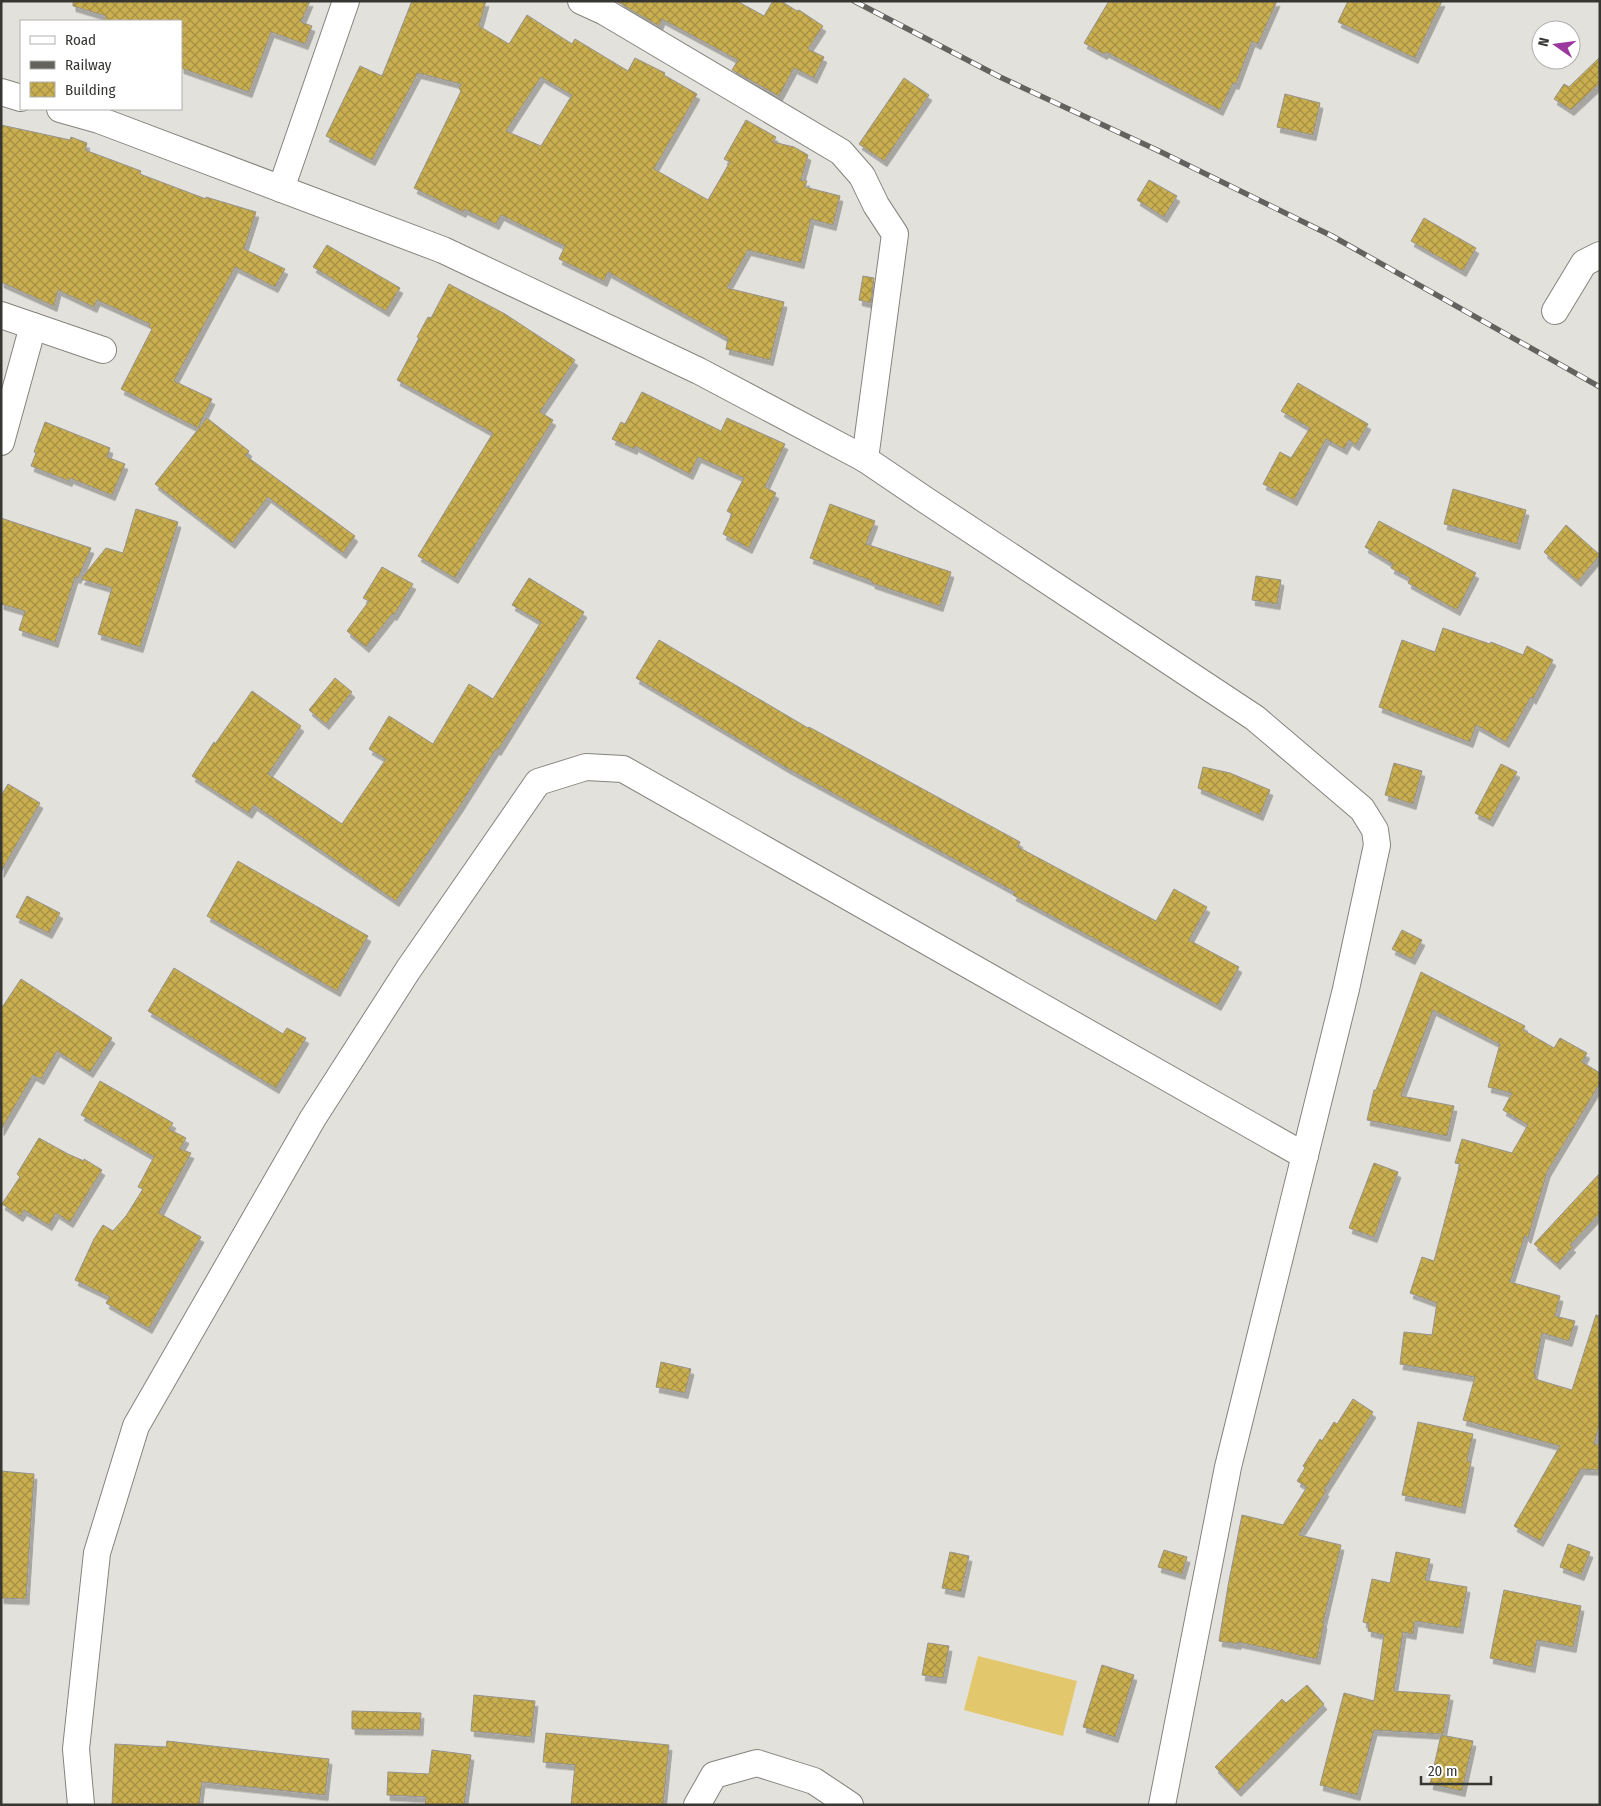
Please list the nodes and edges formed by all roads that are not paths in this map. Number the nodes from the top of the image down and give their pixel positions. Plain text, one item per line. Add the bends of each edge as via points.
1 (346, 1) edge
2 (581, 1) edge
3 (1, 92) edge
4 (20, 98) edge
5 (64, 110) edge
6 (281, 189) junction
7 (1600, 255) edge
8 (1555, 311) dead end
9 (1, 315) edge
10 (33, 326) junction
11 (103, 350) dead end
12 (1, 442) edge
13 (865, 458) junction
14 (1305, 1156) junction
15 (81, 1805) edge
16 (697, 1805) edge
17 (850, 1805) edge
18 (1162, 1805) edge

1 - 6 street
2 - 13 street via 605,12 841,152 862,176 876,205 896,234
3 - 4 street
5 - 6 street via 100,120
6 - 13 street via 443,250 699,371
7 - 8 street via 1584,263
9 - 10 street
10 - 11 street
10 - 12 street
13 - 14 street via 1255,718 1362,810 1375,830 1377,845
14 - 15 street via 623,770 586,767 538,782 408,970 313,1118 136,1426 97,1553 76,1749
14 - 18 street via 1228,1467
16 - 17 street via 714,1775 757,1763 814,1781

